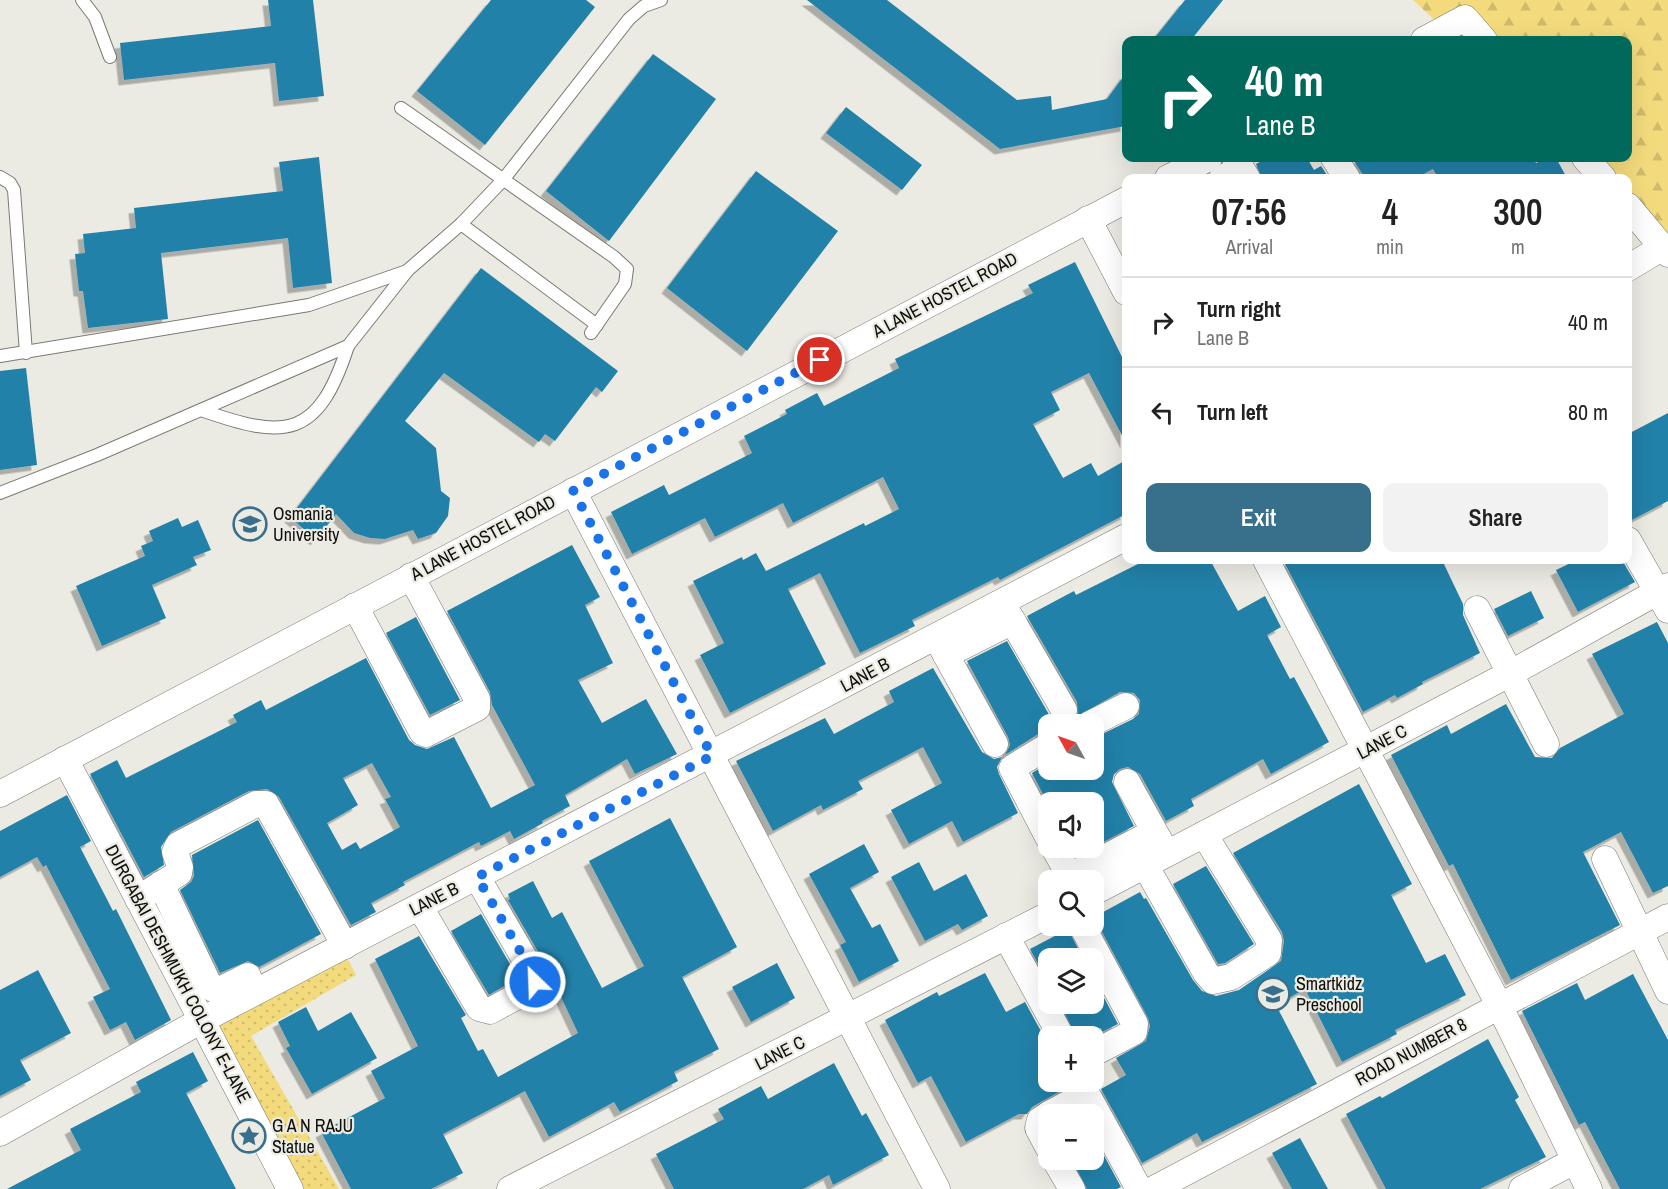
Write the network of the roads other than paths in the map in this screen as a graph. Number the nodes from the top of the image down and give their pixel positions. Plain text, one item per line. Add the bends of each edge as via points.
1 (82, 0) edge
2 (661, 0) edge
3 (1431, 36) edge
4 (1481, 36) edge
5 (110, 57) dead end
6 (401, 108) dead end
7 (1201, 162) edge
8 (1589, 162) edge
9 (1176, 174) edge
10 (1599, 174) edge
11 (0, 177) edge
12 (503, 180) junction
13 (1122, 202) edge
14 (1632, 211) edge
15 (1088, 219) junction
16 (461, 224) junction
17 (1665, 251) edge
18 (1632, 266) edge
19 (408, 270) junction
20 (1122, 284) edge
21 (348, 346) junction
22 (26, 353) junction
23 (0, 356) edge
24 (201, 410) junction
25 (573, 490) junction
26 (0, 493) edge
27 (1122, 540) edge
28 (1632, 546) edge
29 (1268, 564) edge
30 (411, 576) junction
31 (1664, 596) edge
32 (354, 606) junction
33 (1477, 609) dead end
34 (1008, 612) junction
35 (941, 646) junction
36 (1511, 674) junction
37 (1126, 706) dead end
38 (1064, 710) dead end
39 (1104, 717) edge
40 (995, 744) dead end
41 (1546, 744) dead end
42 (1364, 751) junction
43 (1038, 752) edge
44 (712, 756) junction
45 (65, 759) junction
46 (1127, 782) dead end
47 (0, 794) edge
48 (1038, 818) edge
49 (1204, 834) junction
50 (1113, 853) junction
51 (1148, 856) junction
52 (1605, 859) dead end
53 (1084, 870) edge
54 (477, 877) junction
55 (161, 884) junction
56 (1104, 885) edge
57 (138, 899) junction
58 (420, 907) junction
59 (1668, 917) edge
60 (1038, 920) edge
61 (1640, 931) junction
62 (1006, 936) junction
63 (1087, 936) edge
64 (341, 938) junction
65 (1668, 991) edge
66 (1499, 1005) junction
67 (848, 1018) junction
68 (202, 1020) junction
69 (1056, 1026) edge
70 (1104, 1048) edge
71 (1069, 1104) edge
72 (1092, 1104) edge
73 (1104, 1125) edge
74 (0, 1133) edge
75 (1574, 1161) junction
76 (1061, 1170) edge
77 (291, 1189) edge
78 (510, 1189) edge
79 (937, 1189) edge
80 (1072, 1189) edge
81 (1139, 1189) edge
82 (1154, 1189) edge
83 (1522, 1189) edge
84 (1589, 1189) edge

1 - 5 lane via 95,17
2 - 12 lane via 644,6 629,19
3 - 4 street via 1465,18
6 - 12 lane
7 - 9 street
8 - 10 street
11 - 22 lane via 14,190
12 - 16 lane
12 - 16 lane via 627,269 625,284 594,329
13 - 15 street, A LANE HOSTEL ROAD
14 - 17 street
15 - 20 street
15 - 25 street, A LANE HOSTEL ROAD
16 - 19 lane
17 - 18 street
19 - 21 lane
19 - 22 lane via 309,305
21 - 24 lane
21 - 24 lane via 328,396 306,419 281,429 260,428
22 - 23 lane
24 - 26 lane
25 - 30 street, A LANE HOSTEL ROAD
25 - 44 street
27 - 34 street, LANE B
28 - 31 street
29 - 42 street
30 - 32 street, A LANE HOSTEL ROAD
30 - 32 street via 477,699 477,708 426,734 422,732
31 - 36 street, LANE C
32 - 45 street, A LANE HOSTEL ROAD
33 - 36 street
34 - 35 street, LANE B
34 - 38 street
35 - 40 street
35 - 44 street, LANE B
36 - 41 street
36 - 42 street, LANE C
37 - 39 street
42 - 49 street, LANE C
42 - 66 street
43 - 48 street via 1012,768
44 - 54 street, LANE B
44 - 67 street
45 - 47 street, A LANE HOSTEL ROAD
45 - 57 street, DURGABAI DESHMUKH COLONY E-LANE
46 - 51 street
49 - 51 street, LANE C
49 - 51 street via 1269,940 1268,953 1231,976 1213,981 1206,973
50 - 51 street
50 - 51 street
50 - 53 street
51 - 56 street, LANE C
52 - 61 street
54 - 58 street, LANE B
54 - 58 street via 535,982 532,988 490,1011 479,1008
55 - 57 street
55 - 64 street via 210,987 218,992
55 - 64 street via 180,870 175,852 178,845 256,804 266,804
57 - 68 street, DURGABAI DESHMUKH COLONY E-LANE
58 - 64 street, LANE B
59 - 61 street, ROAD NUMBER 8
60 - 62 street, LANE C
61 - 65 street
61 - 66 street, ROAD NUMBER 8
62 - 67 street, LANE C
62 - 69 street
63 - 70 street via 1135,1024 1134,1032
64 - 68 street, LANE B
66 - 75 street
66 - 82 street, ROAD NUMBER 8
67 - 78 street, LANE C
67 - 79 street
68 - 74 street, LANE B
68 - 77 street, DURGABAI DESHMUKH COLONY E-LANE
71 - 72 street via 1082,1097 1089,1098
73 - 81 street
75 - 83 street
75 - 84 street
76 - 80 street

